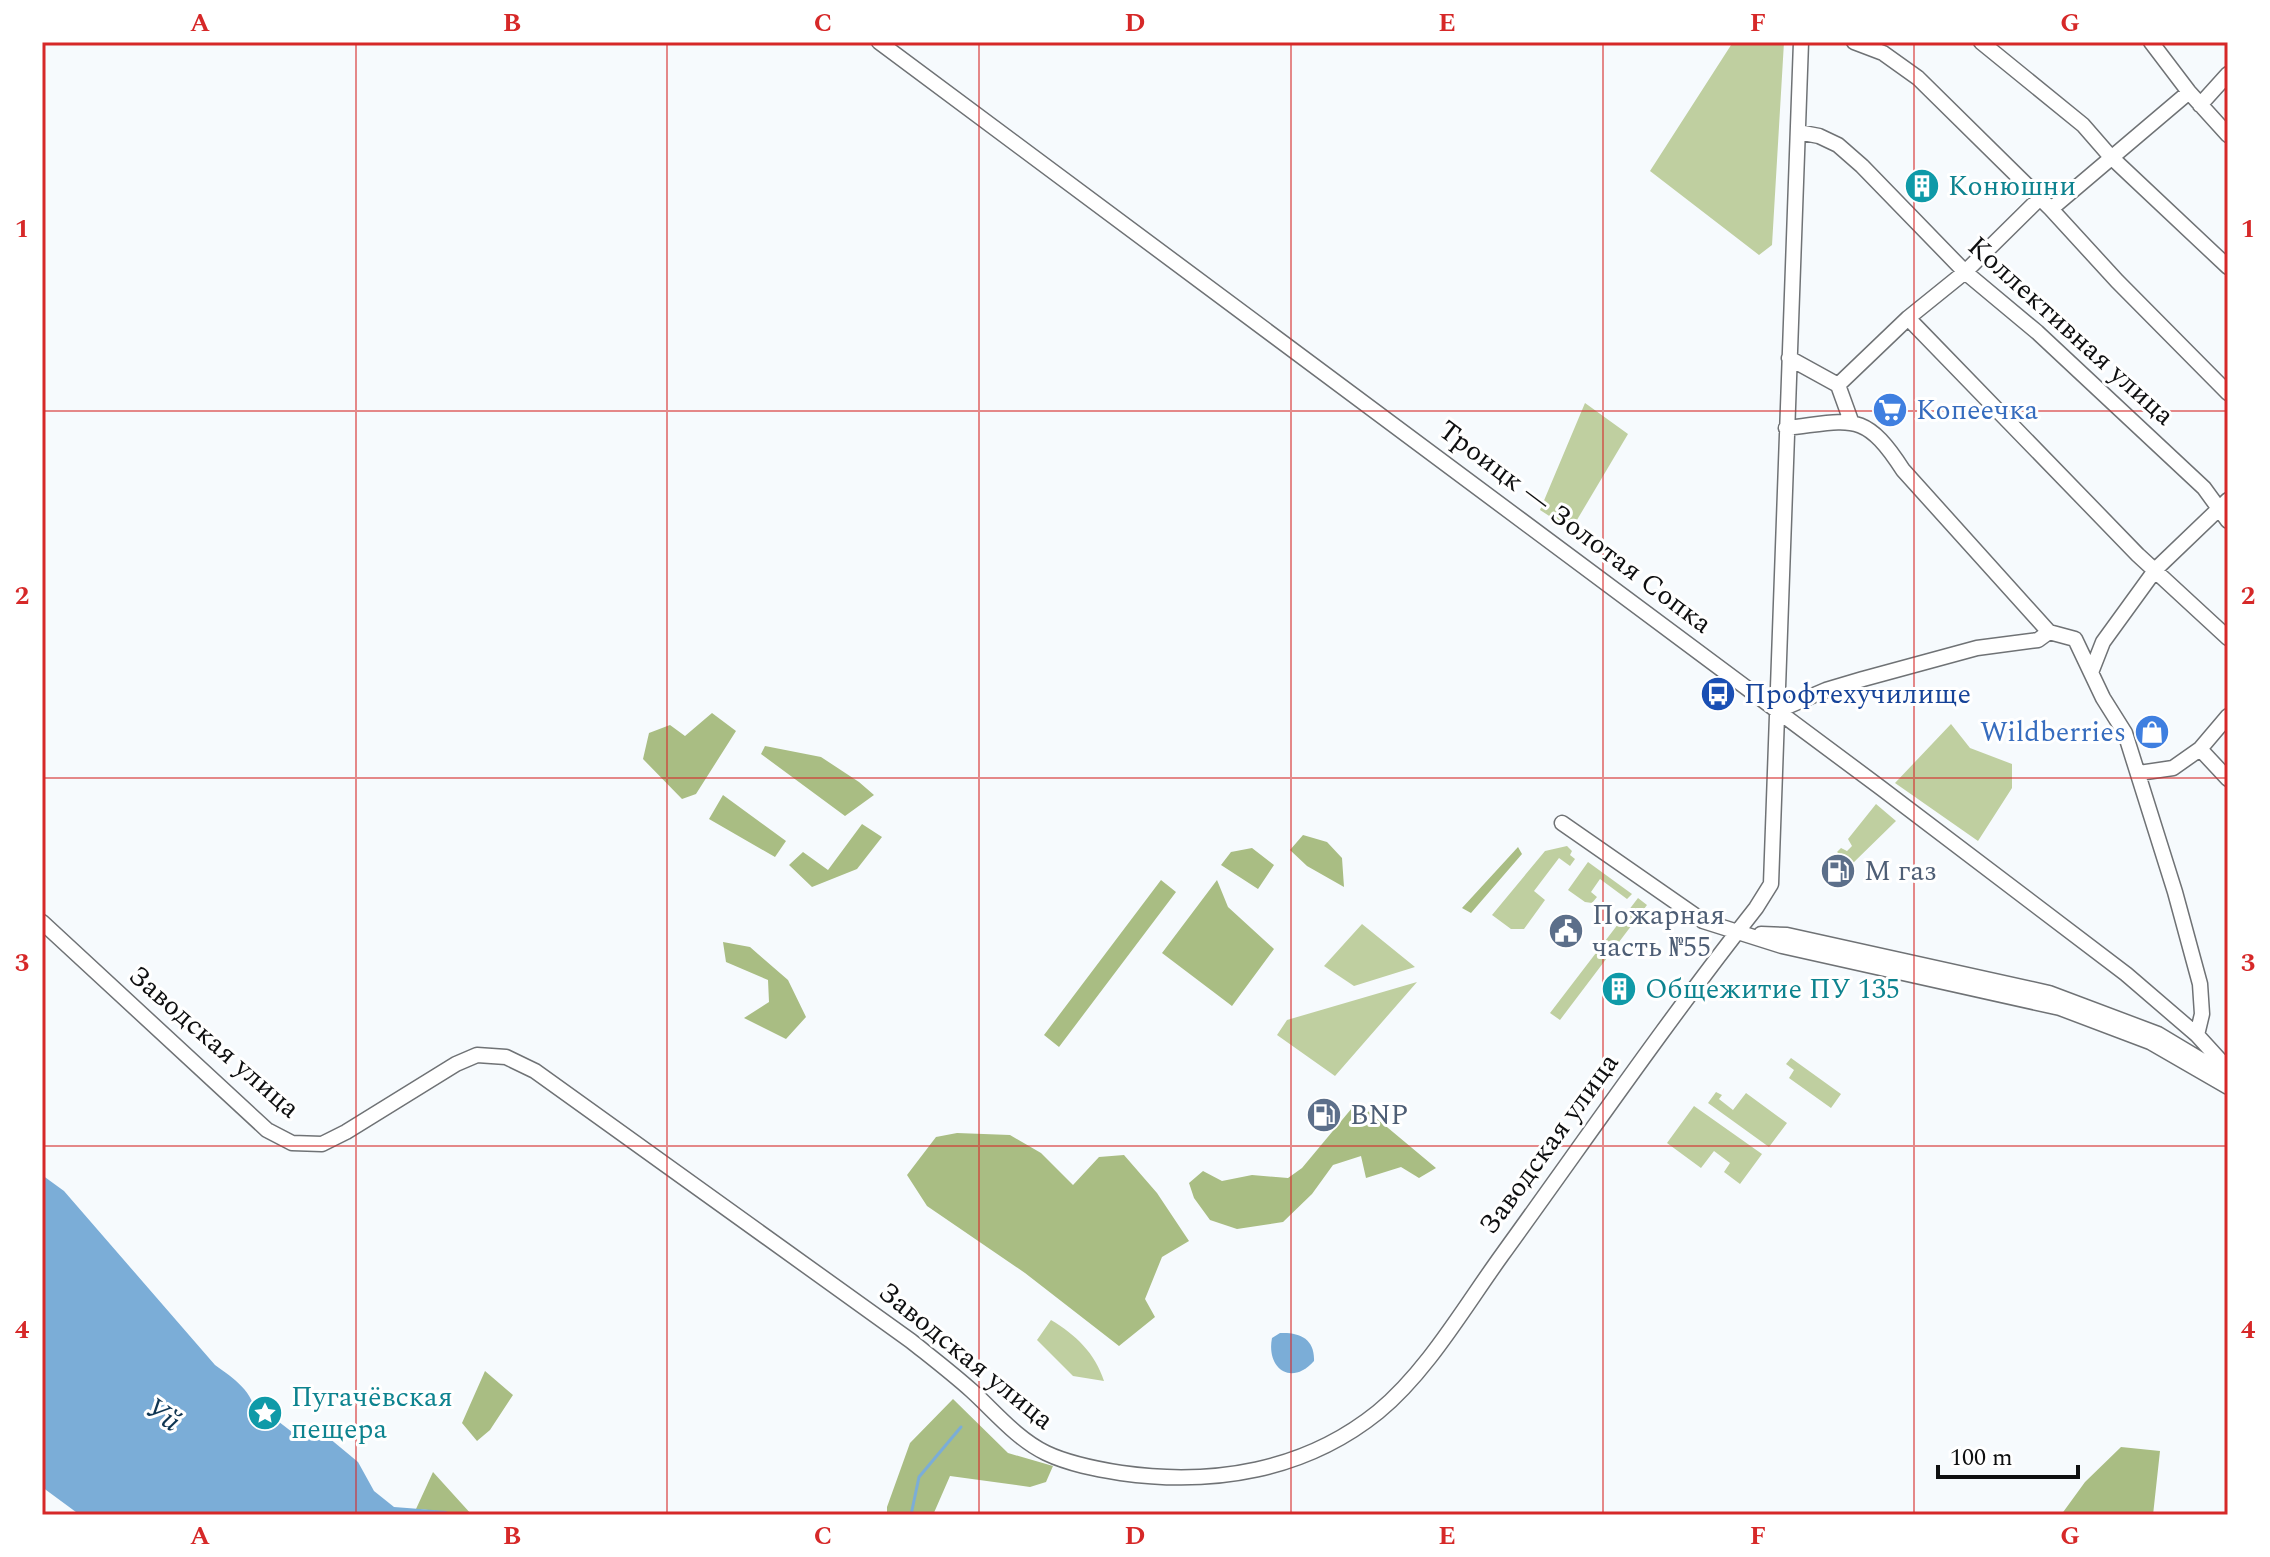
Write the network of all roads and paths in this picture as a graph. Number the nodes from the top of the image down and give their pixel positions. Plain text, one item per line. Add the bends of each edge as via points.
1 (879, 42) edge
2 (1854, 42) edge
3 (1981, 42) edge
4 (2151, 42) edge
5 (1804, 43) edge
6 (2228, 74) edge
7 (2189, 92) junction
8 (2200, 105) junction
9 (1798, 132) junction
10 (2228, 135) edge
11 (2110, 156) junction
12 (2045, 204) junction
13 (2228, 267) edge
14 (1965, 272) junction
15 (1908, 318) junction
16 (1789, 358) junction
17 (1838, 385) junction
18 (2228, 393) edge
19 (1851, 421) junction
20 (1786, 428) junction
21 (2225, 510) edge
22 (2156, 569) junction
23 (2049, 632) junction
24 (2228, 638) edge
25 (2075, 639) junction
26 (2103, 642) junction
27 (2092, 670) junction
28 (1777, 711) junction
29 (2228, 716) edge
30 (2200, 749) junction
31 (2139, 773) junction
32 (2228, 779) edge
33 (1562, 823) dead end
34 (42, 922) edge
35 (1737, 933) junction
36 (2197, 1035) junction
37 (2228, 1069) edge
38 (2228, 1077) edge
39 (2228, 1087) edge

1 - 28 street, Троицк — Золотая Сопка
2 - 12 street via 1883,53 1918,78
3 - 11 street via 2083,125
4 - 7 street
5 - 9 street, Заводская улица
6 - 8 street
7 - 8 street
7 - 11 street
8 - 10 street
9 - 14 street, Коллективная улица via 1819,136 1846,152
9 - 16 street, Заводская улица
11 - 12 street
11 - 13 street
12 - 14 street
12 - 18 street
14 - 15 street
14 - 21 street, Коллективная улица via 2037,332
15 - 17 street
15 - 22 street
16 - 17 street
16 - 20 street, Заводская улица
17 - 19 street
19 - 20 street
19 - 23 street via 1871,429
20 - 28 street, Заводская улица
21 - 22 street
22 - 24 street
22 - 26 street
23 - 25 street
23 - 28 street via 2038,640 1977,648 1850,683
25 - 26 street
25 - 27 street
26 - 27 street
27 - 31 street
28 - 35 street, Заводская улица via 1771,884
28 - 36 street, Троицк — Золотая Сопка via 2126,974
29 - 30 street
30 - 31 street via 2173,768
30 - 32 street
31 - 36 street via 2200,984
33 - 35 street via 1703,921
34 - 35 street, Заводская улица via 279,1138 322,1144 456,1064 477,1055 506,1057 535,1071 911,1341 1026,1441 1075,1463 1187,1478 1260,1471 1300,1457 1327,1446 1381,1410 1436,1347
35 - 38 street via 1787,935 2049,993 2158,1034
35 - 39 street via 2060,1008 2150,1042
36 - 37 street, Троицк — Золотая Сопка

